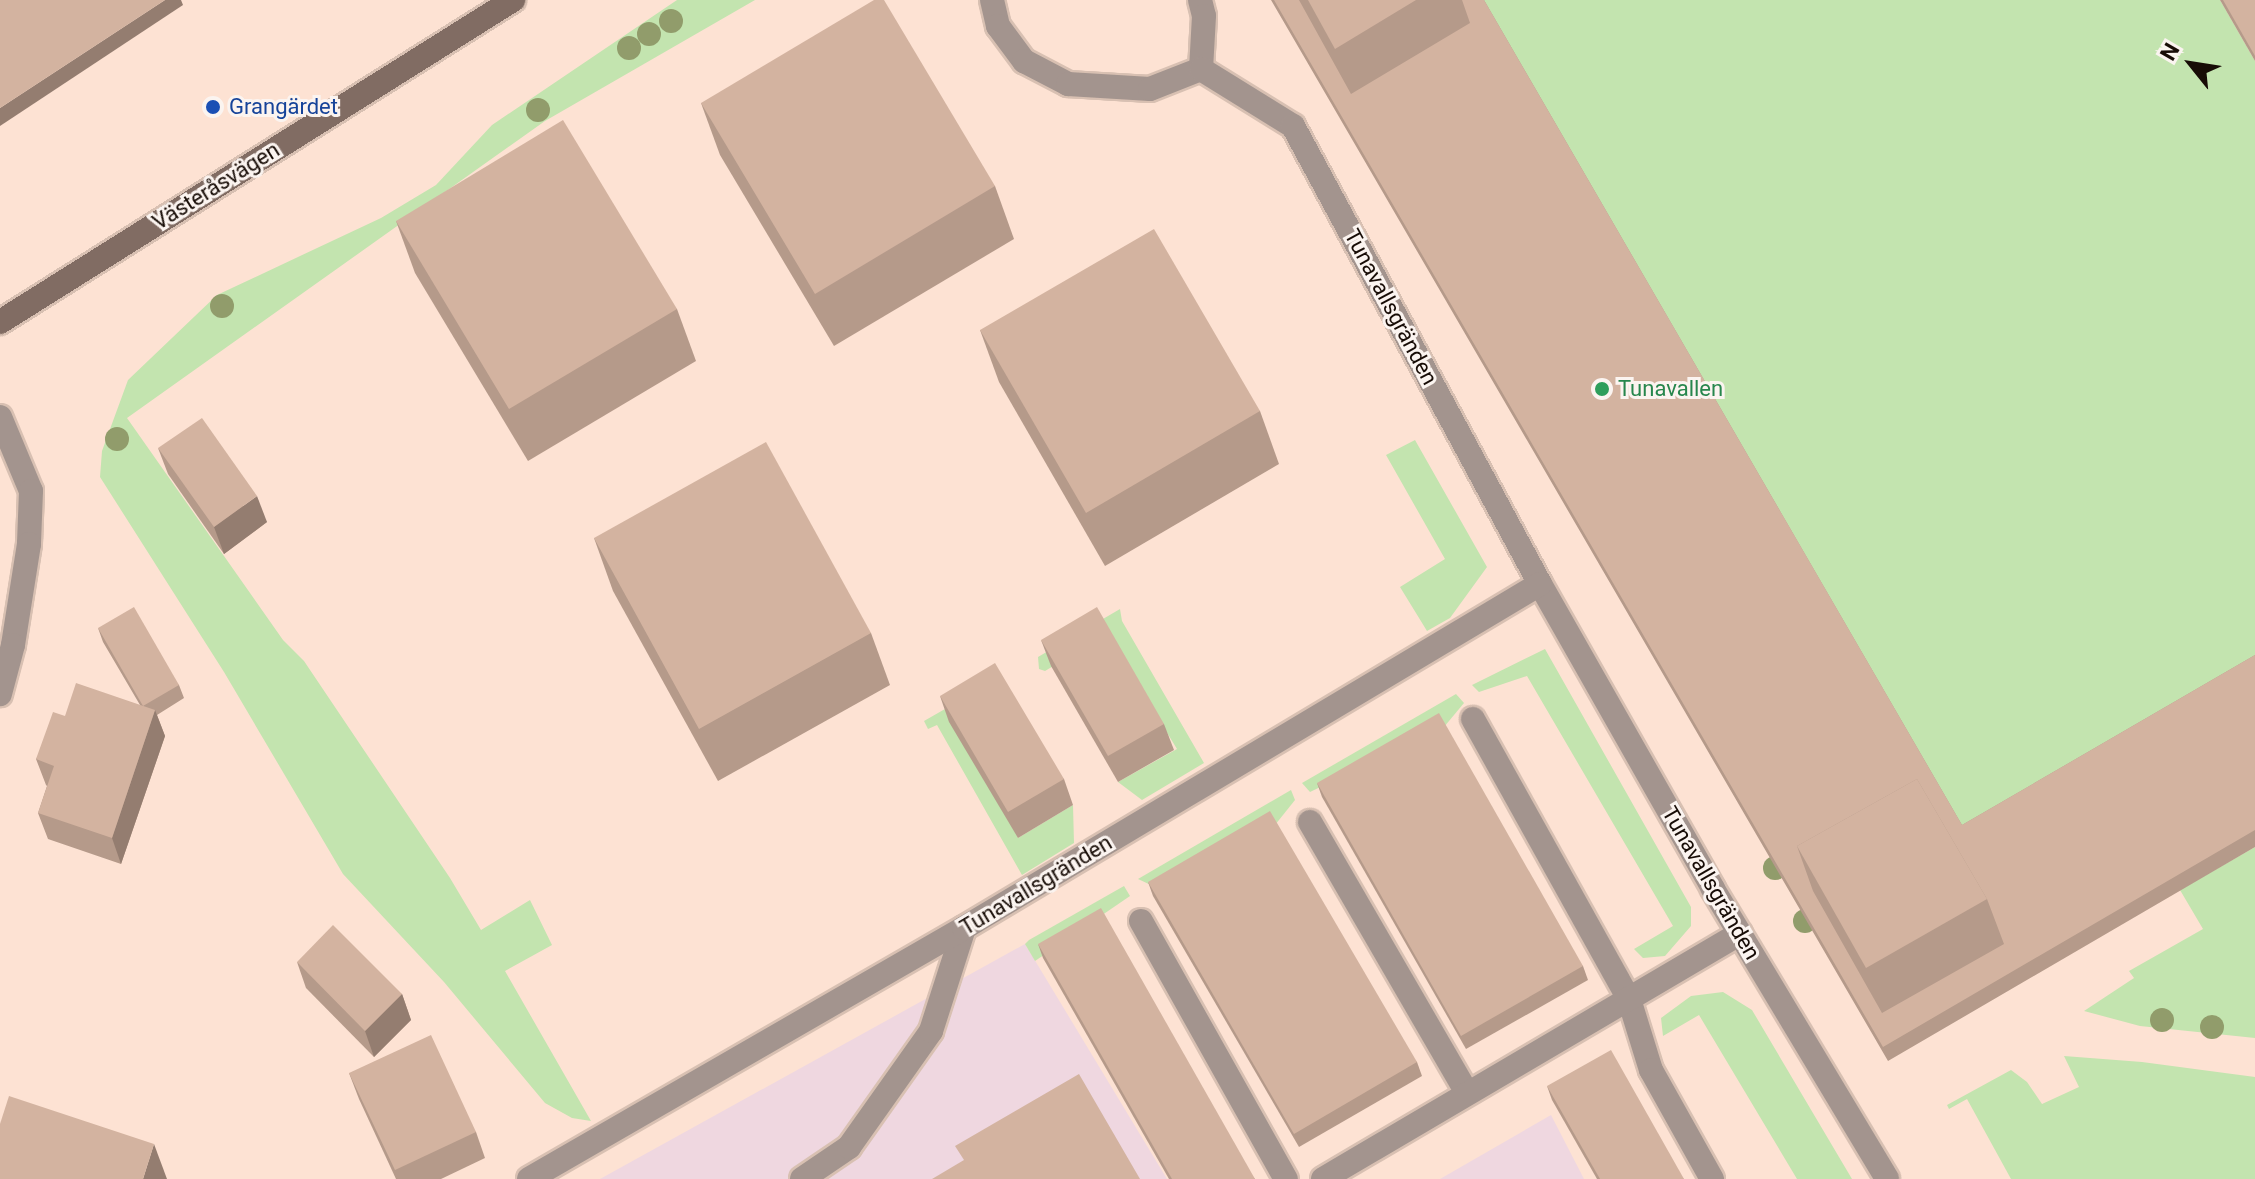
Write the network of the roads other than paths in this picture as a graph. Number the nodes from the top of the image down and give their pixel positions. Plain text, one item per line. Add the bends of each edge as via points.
1 (513, 0) edge
2 (992, 0) edge
3 (1200, 0) edge
4 (1201, 69) junction
5 (0, 322) edge
6 (0, 417) edge
7 (1540, 584) junction
8 (0, 694) edge
9 (1473, 719) dead end
10 (1310, 822) dead end
11 (1141, 921) dead end
12 (964, 928) junction
13 (1740, 933) junction
14 (1629, 999) junction
15 (1467, 1093) junction
16 (529, 1179) edge
17 (802, 1179) edge
18 (1286, 1179) edge
19 (1323, 1179) edge
20 (1712, 1179) edge
21 (1887, 1179) edge

1 - 5 street, Västeråsvägen
2 - 4 street via 998,26 1024,61 1068,84 1150,89
3 - 4 street
4 - 7 street, Tunavallsgränden via 1293,126
6 - 8 street via 31,491 29,544
7 - 12 street, Tunavallsgränden
7 - 13 street, Tunavallsgränden
9 - 14 street
10 - 15 street
11 - 18 street
12 - 16 street, Tunavallsgränden
12 - 17 street via 931,1031 849,1147
13 - 14 street
13 - 21 street, Tunavallsgränden
14 - 15 street
14 - 20 street via 1651,1070
15 - 19 street

